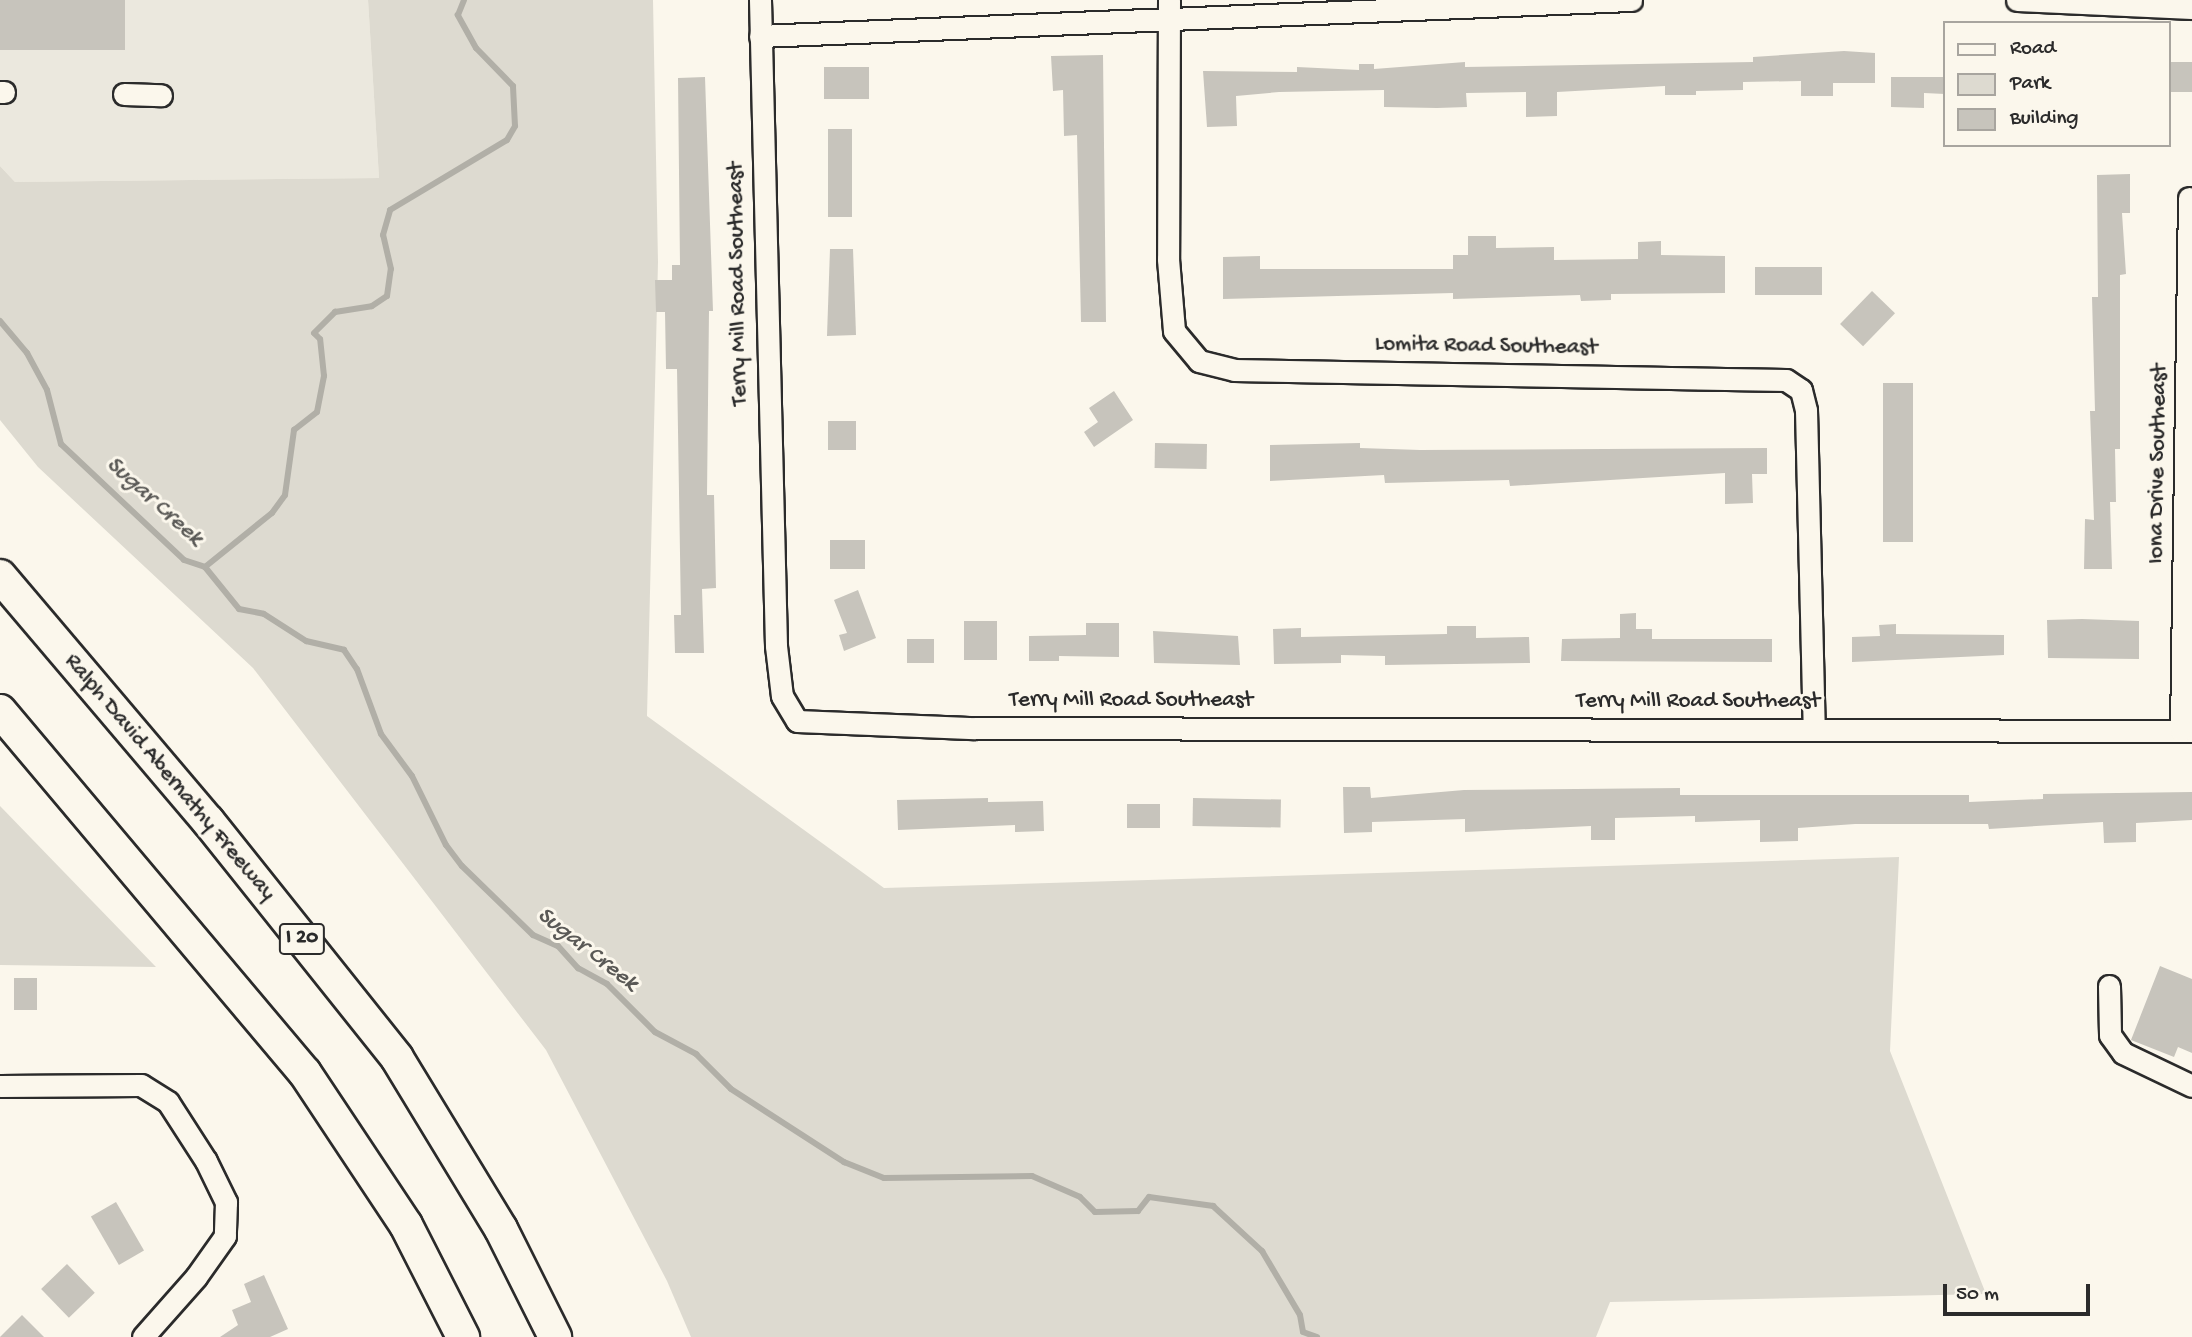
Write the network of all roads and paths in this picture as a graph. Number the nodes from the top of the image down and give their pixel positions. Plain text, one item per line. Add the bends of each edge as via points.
1 (760, 0) edge
2 (1631, 0) edge
3 (2017, 0) edge
4 (2192, 8) edge
5 (1168, 9) edge
6 (760, 36) junction
7 (124, 94) dead end
8 (161, 94) dead end
9 (2189, 198) dead end
10 (0, 576) edge
11 (0, 711) edge
12 (1814, 728) junction
13 (2187, 731) edge
14 (2109, 986) dead end
15 (0, 1086) edge
16 (2192, 1086) edge
17 (143, 1337) edge
18 (463, 1337) edge
19 (555, 1337) edge

1 - 6 street, Terry Mill Road Southeast
2 - 5 street
3 - 4 street
5 - 6 street
5 - 12 street, Lomita Road Southeast via 1168,259 1174,331 1199,361 1234,370 1751,376 1786,380 1801,390 1806,410
6 - 12 street, Terry Mill Road Southeast via 776,646 782,696 797,721 975,728
7 - 8 street
9 - 13 street, Iona Drive Southeast
10 - 19 highway, Ralph David Abernathy Freeway / I 20 via 208,821 397,1058 500,1229
11 - 18 highway via 305,1073 406,1225
12 - 13 street, Terry Mill Road Southeast
14 - 16 street via 2109,1035 2123,1053
15 - 17 street via 141,1085 168,1102 206,1161 226,1202 225,1236 197,1277

